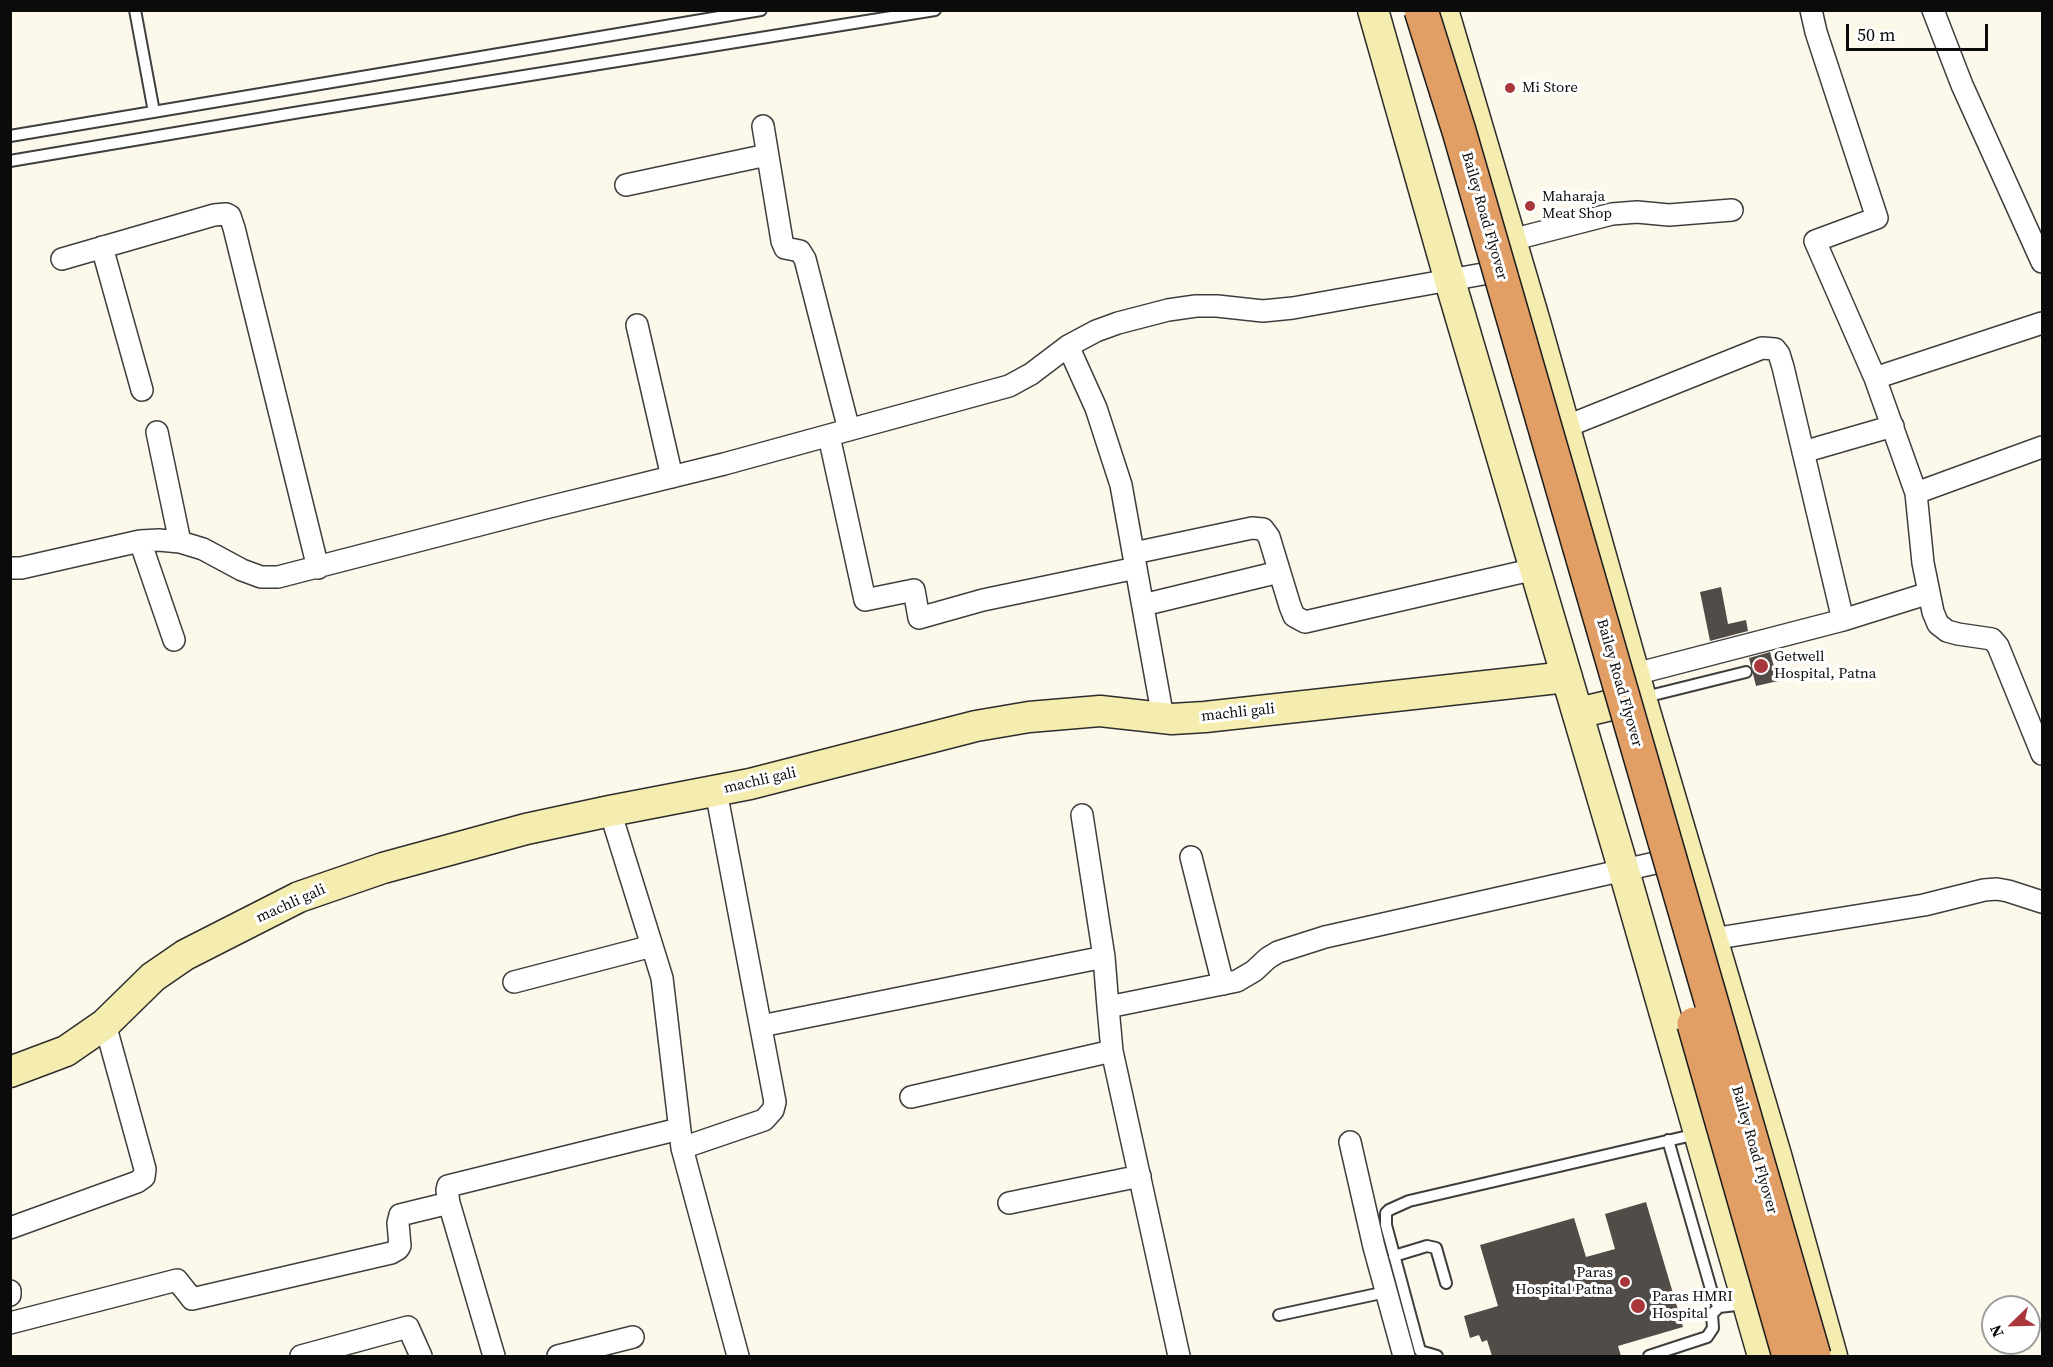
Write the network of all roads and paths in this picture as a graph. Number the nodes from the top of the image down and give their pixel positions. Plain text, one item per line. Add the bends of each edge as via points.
1 (135, 10) edge
2 (762, 10) edge
3 (935, 10) edge
4 (1373, 10) edge
5 (1398, 10) edge
6 (1421, 10) edge
7 (1443, 10) edge
8 (1811, 10) edge
9 (1933, 10) edge
10 (154, 112) junction
11 (763, 126) dead end
12 (10, 136) edge
13 (767, 155) junction
14 (10, 161) edge
15 (626, 184) dead end
16 (1732, 210) dead end
17 (102, 247) junction
18 (1515, 254) junction
19 (62, 258) dead end
20 (2043, 262) edge
21 (1450, 281) junction
22 (2043, 323) edge
23 (637, 325) dead end
24 (1068, 346) junction
25 (1875, 378) junction
26 (142, 390) dead end
27 (1893, 426) junction
28 (1565, 427) junction
29 (157, 432) dead end
30 (839, 433) junction
31 (2043, 447) edge
32 (1803, 452) junction
33 (672, 477) junction
34 (1916, 493) junction
35 (140, 541) junction
36 (180, 542) junction
37 (1135, 561) junction
38 (10, 568) edge
39 (318, 568) junction
40 (1535, 568) junction
41 (1279, 572) junction
42 (1929, 593) junction
43 (1143, 605) junction
44 (1843, 620) junction
45 (174, 640) dead end
46 (1746, 672) dead end
47 (1567, 677) junction
48 (1638, 686) junction
49 (1578, 713) junction
50 (1163, 718) junction
51 (2043, 754) edge
52 (716, 791) junction
53 (610, 811) junction
54 (1082, 814) dead end
55 (1688, 856) junction
56 (1191, 857) dead end
57 (1624, 870) junction
58 (2043, 902) edge
59 (1712, 939) junction
60 (652, 946) junction
61 (1104, 957) junction
62 (514, 982) dead end
63 (1223, 984) junction
64 (1108, 1007) junction
65 (105, 1024) junction
66 (761, 1026) junction
67 (1112, 1052) junction
68 (10, 1071) edge
69 (911, 1098) dead end
70 (1700, 1133) junction
71 (681, 1138) junction
72 (1668, 1140) junction
73 (1350, 1142) dead end
74 (1140, 1176) junction
75 (449, 1203) junction
76 (1009, 1203) dead end
77 (10, 1228) edge
78 (1394, 1256) junction
79 (1446, 1283) dead end
80 (1386, 1292) junction
81 (1734, 1305) junction
82 (1279, 1315) dead end
83 (10, 1323) edge
84 (633, 1337) dead end
85 (301, 1356) edge
86 (421, 1356) edge
87 (494, 1356) edge
88 (558, 1356) edge
89 (738, 1356) edge
90 (1179, 1356) edge
91 (1404, 1356) edge
92 (1437, 1356) edge
93 (1648, 1356) edge
94 (1763, 1356) edge
95 (1789, 1356) edge
96 (1824, 1356) edge

1 - 10 lane
2 - 10 lane
3 - 14 lane
4 - 21 main road
5 - 95 highway, Bailey Road Flyover, bridge via 1440,138
6 - 96 highway, Bailey Road Flyover, bridge
7 - 18 main road
8 - 25 street via 1876,218 1815,241
9 - 20 street via 1962,85
10 - 12 lane
11 - 13 street
13 - 15 street
13 - 30 street via 782,241 785,248 800,251 805,259
16 - 18 street via 1612,214
17 - 19 street
17 - 26 street
17 - 39 street via 222,213 230,216
18 - 21 street
18 - 28 main road
21 - 24 street via 1283,309 1217,306 1168,310 1118,322
21 - 40 main road
22 - 25 street
23 - 33 street
24 - 30 street via 1009,386
24 - 37 street via 1115,462
25 - 27 street
27 - 32 street
27 - 34 street
28 - 32 street via 1769,347 1779,354
28 - 48 main road
29 - 36 street
30 - 33 street
30 - 37 street via 865,600 914,590 919,618
31 - 34 street
32 - 44 street
33 - 39 street
34 - 42 street
35 - 36 street
35 - 38 street
35 - 45 street
36 - 39 street via 261,576 278,577
37 - 41 street via 1258,527 1266,532
37 - 43 street
40 - 41 street via 1309,622 1294,616
40 - 47 main road
41 - 43 street
42 - 44 street
42 - 51 street via 1938,624 1947,631 1992,639 1998,646
43 - 50 street
44 - 48 street
46 - 48 lane
47 - 49 main road
47 - 50 main road, machli gali via 1205,717
48 - 49 main road
48 - 55 main road
49 - 57 main road
50 - 52 main road, machli gali via 1100,711 1029,717 976,726
52 - 53 main road, machli gali
52 - 66 street
53 - 60 street
53 - 65 main road, machli gali via 383,868 299,897 185,955 153,977
54 - 61 street
55 - 57 street
55 - 59 main road
56 - 63 street
57 - 63 street via 1291,946 1268,958 1245,978
57 - 70 main road
58 - 59 street via 1997,889 1984,890 1924,905
59 - 96 main road
60 - 62 street
60 - 71 street via 662,978
61 - 64 street
61 - 66 street
63 - 64 street
64 - 67 street
65 - 68 main road, machli gali via 66,1051
65 - 77 street via 144,1177
66 - 71 street via 775,1102 770,1116 755,1124
67 - 69 street
67 - 74 street
70 - 72 lane
70 - 81 main road
71 - 75 street via 451,1184 447,1190
71 - 89 street
72 - 78 lane via 1392,1206 1386,1218
72 - 81 lane via 1713,1296
73 - 80 street
74 - 76 street
74 - 90 street
75 - 83 street via 400,1215 400,1245 391,1253 192,1299 177,1280
75 - 87 street
78 - 79 lane via 1427,1246 1436,1248
78 - 92 lane via 1420,1351
80 - 82 lane
80 - 91 street
81 - 93 lane via 1712,1314 1713,1328 1707,1337
81 - 94 main road
84 - 88 street
85 - 86 street via 408,1327

